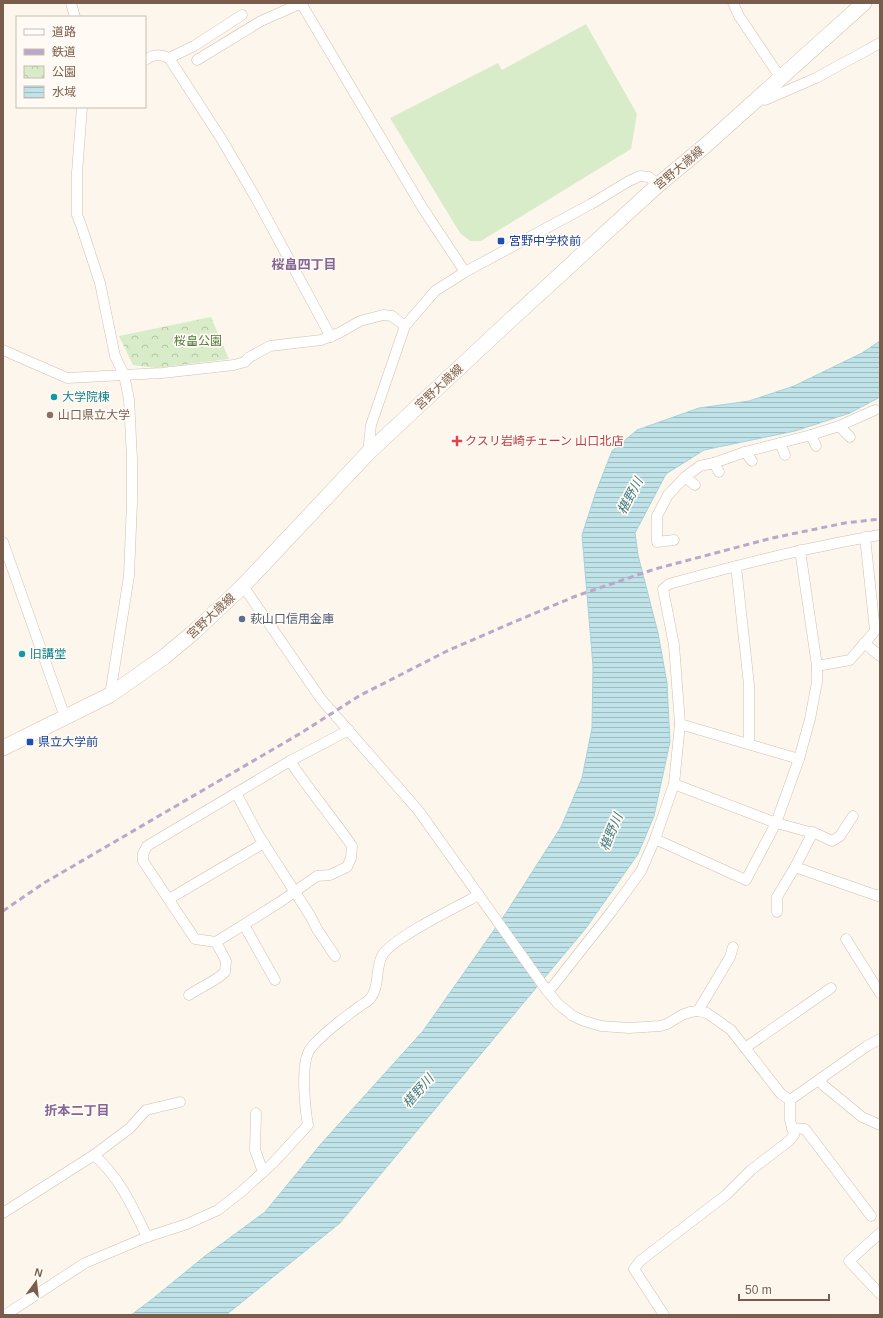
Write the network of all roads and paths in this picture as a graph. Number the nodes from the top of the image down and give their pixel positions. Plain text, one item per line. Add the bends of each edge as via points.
1 (71, 3) edge
2 (302, 3) edge
3 (733, 3) edge
4 (864, 3) edge
5 (242, 15) dead end
6 (75, 16) edge
7 (880, 43) edge
8 (169, 58) junction
9 (146, 59) edge
10 (197, 60) dead end
11 (780, 77) junction
12 (757, 98) junction
13 (82, 108) edge
14 (658, 185) junction
15 (466, 272) junction
16 (405, 326) junction
17 (331, 336) junction
18 (3, 350) edge
19 (124, 375) junction
20 (878, 411) edge
21 (839, 426) junction
22 (811, 435) junction
23 (850, 437) dead end
24 (780, 443) junction
25 (816, 446) dead end
26 (745, 452) junction
27 (368, 453) junction
28 (785, 455) dead end
29 (752, 461) dead end
30 (685, 477) junction
31 (695, 485) dead end
32 (880, 535) edge
33 (865, 537) junction
34 (674, 540) dead end
35 (3, 542) edge
36 (800, 550) junction
37 (736, 566) junction
38 (243, 586) junction
39 (864, 643) junction
40 (880, 656) edge
41 (817, 666) junction
42 (110, 695) junction
43 (65, 717) junction
44 (680, 724) junction
45 (348, 730) junction
46 (748, 743) junction
47 (3, 748) edge
48 (799, 759) junction
49 (290, 761) junction
50 (674, 784) junction
51 (236, 794) junction
52 (853, 816) dead end
53 (776, 823) junction
54 (813, 832) junction
55 (655, 839) junction
56 (264, 844) junction
57 (795, 867) junction
58 (294, 892) junction
59 (880, 894) edge
60 (479, 895) junction
61 (169, 899) junction
62 (777, 912) dead end
63 (244, 925) junction
64 (846, 939) dead end
65 (216, 942) junction
66 (733, 947) dead end
67 (335, 956) dead end
68 (275, 980) dead end
69 (831, 988) dead end
70 (546, 989) junction
71 (880, 993) edge
72 (189, 995) dead end
73 (698, 1011) junction
74 (880, 1039) edge
75 (745, 1048) junction
76 (820, 1079) junction
77 (790, 1100) junction
78 (180, 1102) dead end
79 (256, 1113) dead end
80 (880, 1125) edge
81 (792, 1128) junction
82 (94, 1155) junction
83 (263, 1172) junction
84 (3, 1213) edge
85 (871, 1216) dead end
86 (880, 1233) edge
87 (147, 1237) junction
88 (880, 1294) edge
89 (5, 1315) edge
90 (664, 1315) edge

1 - 6 street
2 - 10 street via 261,21
2 - 15 street via 422,207
3 - 11 street
4 - 11 main road, 宮野大歳線
5 - 8 street via 194,46
7 - 12 street via 816,78 766,100
8 - 9 street via 160,54
8 - 17 street via 257,200
11 - 12 main road, 宮野大歳線
12 - 14 main road, 宮野大歳線
13 - 19 street via 77,215 100,283 115,356
14 - 15 street via 653,179 640,176
14 - 27 main road, 宮野大歳線
15 - 16 street via 435,291
16 - 17 street via 392,316 383,315 360,321
16 - 27 street via 371,425
17 - 19 street via 321,340 270,346 245,362 234,365
18 - 19 street via 67,378
19 - 42 street via 129,399 132,459 129,576
20 - 21 street
21 - 22 street
21 - 23 street
22 - 24 street
22 - 25 street
24 - 26 street
24 - 28 street
26 - 29 street
26 - 30 street via 717,467 700,466
27 - 38 main road, 宮野大歳線
30 - 31 street
30 - 34 street via 668,495 657,516 657,542
32 - 33 street
33 - 36 street
33 - 39 street via 875,631
35 - 43 street
36 - 37 street
36 - 41 street
37 - 44 street via 669,584 663,589 674,645
37 - 46 street via 750,685
38 - 42 main road, 宮野大歳線 via 164,657
38 - 45 street via 322,699
39 - 40 street
39 - 41 street via 850,660
41 - 48 street via 816,689
42 - 43 main road, 宮野大歳線
43 - 47 main road, 宮野大歳線
44 - 46 street
44 - 50 street
45 - 49 street
45 - 60 street via 418,810
46 - 48 street
48 - 53 street
49 - 51 street
49 - 58 street via 352,846 347,867 330,875 317,876
50 - 53 street
50 - 55 street
51 - 56 street
51 - 61 street via 147,846 143,861
52 - 54 street via 840,836 832,841
53 - 54 street
53 - 55 street via 746,880
54 - 57 street
55 - 70 street via 641,871 612,911 553,986
56 - 58 street
56 - 61 street
57 - 59 street via 878,896
57 - 62 street via 777,897
58 - 63 street
58 - 67 street
60 - 70 street
60 - 83 street via 410,933 390,946 382,955 377,984 370,999 339,1022 308,1052 304,1091 308,1125
61 - 65 street via 195,939
63 - 65 street
63 - 68 street
64 - 71 street
65 - 72 street via 226,962 225,972
66 - 73 street via 730,957
69 - 75 street
70 - 73 street via 572,1016 601,1026 660,1026 682,1015
73 - 75 street via 707,1013 731,1030
74 - 76 street
75 - 77 street via 781,1094
76 - 77 street
76 - 80 street via 822,1085 862,1117
77 - 81 street
78 - 82 street via 146,1110 130,1128
79 - 83 street via 255,1150
81 - 85 street via 805,1129
81 - 90 street via 794,1135 789,1141 751,1170 726,1195 640,1261 634,1269
82 - 84 street
82 - 87 street via 107,1166 127,1195
83 - 87 street via 218,1210 187,1224
86 - 88 street via 849,1261
87 - 89 street via 85,1263

